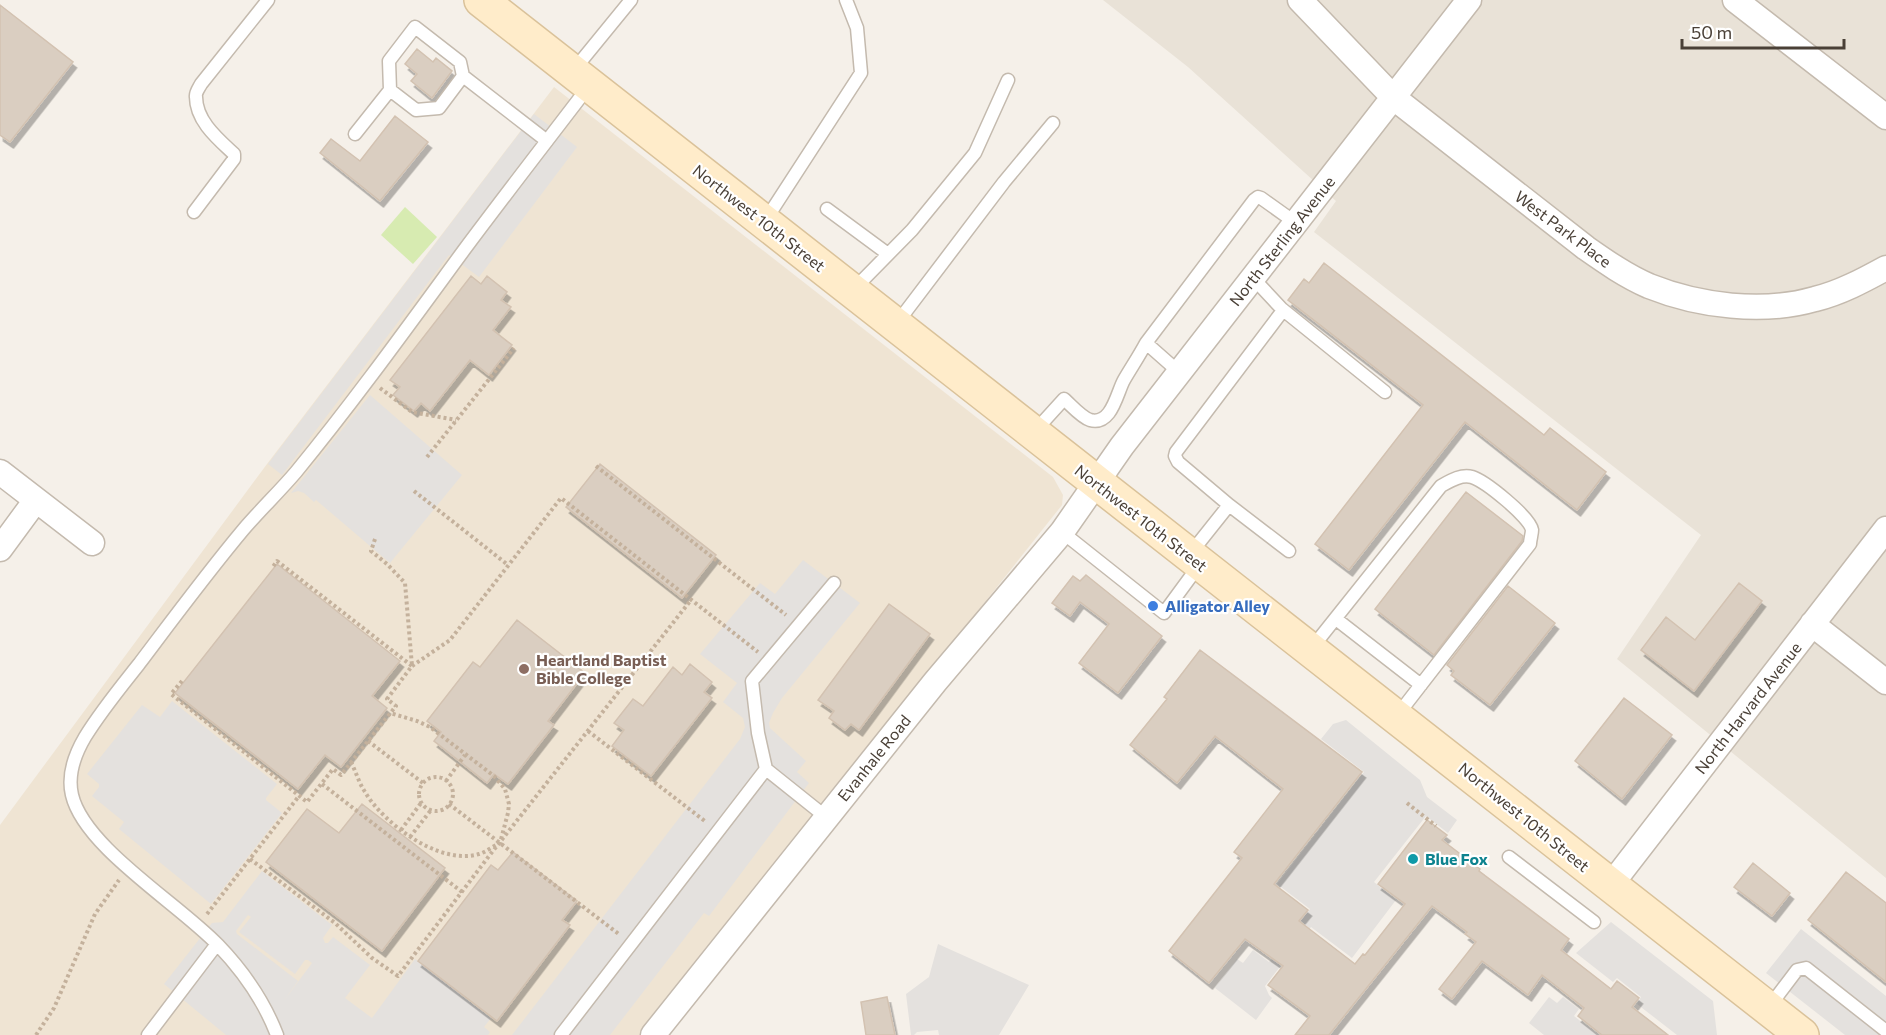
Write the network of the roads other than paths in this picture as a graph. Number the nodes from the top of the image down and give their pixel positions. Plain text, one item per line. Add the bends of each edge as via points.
1 (268, 0) edge
2 (481, 0) edge
3 (631, 0) edge
4 (846, 0) edge
5 (1300, 0) edge
6 (1469, 0) edge
7 (1736, 0) edge
8 (464, 76) junction
9 (581, 79) junction
10 (1008, 80) dead end
11 (390, 90) junction
12 (1394, 98) junction
13 (1886, 117) edge
14 (1053, 123) dead end
15 (355, 134) dead end
16 (547, 141) junction
17 (827, 209) dead end
18 (194, 212) dead end
19 (764, 222) junction
20 (1296, 223) junction
21 (888, 254) junction
22 (1886, 267) edge
23 (1253, 278) junction
24 (852, 291) junction
25 (1282, 309) junction
26 (896, 325) junction
27 (1146, 343) junction
28 (1180, 373) junction
29 (1385, 392) dead end
30 (1033, 433) junction
31 (0, 472) edge
32 (1097, 483) junction
33 (36, 500) junction
34 (1229, 505) junction
35 (1886, 530) edge
36 (1062, 532) junction
37 (92, 543) dead end
38 (0, 549) edge
39 (1289, 551) dead end
40 (1195, 559) junction
41 (834, 583) dead end
42 (1336, 619) junction
43 (1812, 624) junction
44 (1310, 650) junction
45 (1886, 682) edge
46 (1421, 685) junction
47 (1396, 717) junction
48 (766, 769) junction
49 (826, 817) junction
50 (1509, 857) dead end
51 (1610, 886) junction
52 (1594, 922) dead end
53 (217, 944) junction
54 (1768, 1008) junction
55 (1886, 1031) edge
56 (148, 1035) edge
57 (277, 1035) edge
58 (561, 1035) edge
59 (652, 1035) edge
60 (1802, 1035) edge

1 - 18 lane via 195,96 210,131 234,154 234,159
2 - 9 main road, Northwest 10th Street
3 - 9 lane
4 - 19 lane via 857,28 861,73
5 - 12 street, West Park Place
6 - 12 street, North Sterling Avenue
7 - 13 street
8 - 11 lane via 439,108 416,110
8 - 11 lane via 460,62 415,27 388,61
8 - 16 lane
9 - 16 lane
9 - 19 main road, Northwest 10th Street
10 - 21 lane via 975,153
11 - 15 lane
12 - 20 street, North Sterling Avenue
12 - 22 street, West Park Place via 1586,248 1649,286 1718,304 1780,306 1848,288
14 - 26 lane
16 - 53 lane via 296,472 190,595 86,736 72,768 72,796 86,824 111,852
17 - 21 lane
19 - 24 main road, Northwest 10th Street
20 - 23 street, North Sterling Avenue
20 - 27 lane via 1258,198
21 - 24 lane
23 - 25 lane
23 - 28 street, North Sterling Avenue
24 - 26 main road, Northwest 10th Street
25 - 29 lane
25 - 34 lane via 1176,452 1178,462
26 - 30 main road, Northwest 10th Street
27 - 28 lane
27 - 30 lane via 1122,383 1115,405 1104,417 1088,419 1064,399
28 - 32 street, North Sterling Avenue
30 - 32 main road, Northwest 10th Street
31 - 33 street
32 - 36 street, Evanhale Road
32 - 40 main road, Northwest 10th Street
33 - 37 street
33 - 38 street
34 - 39 lane
34 - 40 lane
35 - 43 street, North Harvard Avenue
36 - 40 lane via 1164,613
36 - 49 street, Evanhale Road
40 - 44 main road, Northwest 10th Street
41 - 48 lane via 752,681
42 - 44 lane
42 - 46 lane
42 - 46 lane via 1441,486 1458,477 1470,477 1484,484 1527,519 1532,530 1530,544
43 - 45 street
43 - 51 street, North Harvard Avenue
44 - 47 main road, Northwest 10th Street
46 - 47 lane
47 - 51 main road, Northwest 10th Street
48 - 49 lane
48 - 58 lane
49 - 59 street, Evanhale Road
50 - 52 lane
51 - 54 main road, Northwest 10th Street
53 - 56 lane
53 - 57 lane via 268,1011
54 - 55 lane via 1797,970 1806,968
54 - 60 main road, Northwest 10th Street

